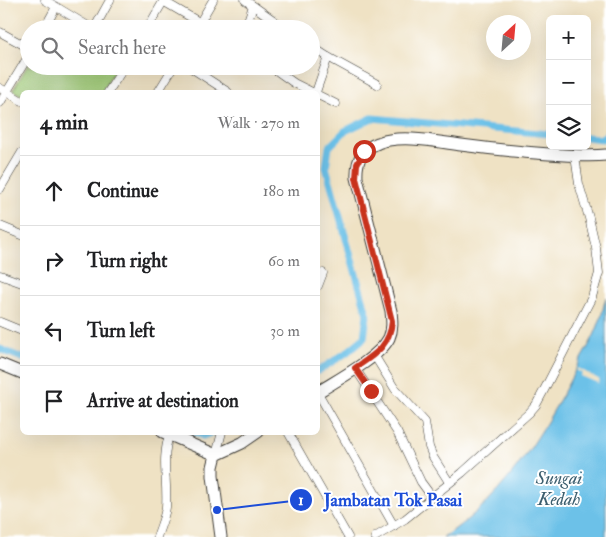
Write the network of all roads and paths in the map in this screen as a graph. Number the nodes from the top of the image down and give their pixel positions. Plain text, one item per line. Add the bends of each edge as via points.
1 (45, 0) edge
2 (110, 0) edge
3 (213, 0) edge
4 (245, 0) edge
5 (163, 1) edge
6 (253, 6) junction
7 (56, 7) junction
8 (49, 20) edge
9 (78, 20) edge
10 (99, 20) edge
11 (152, 20) edge
12 (190, 20) edge
13 (201, 20) edge
14 (248, 20) edge
15 (273, 20) edge
16 (0, 32) edge
17 (20, 43) edge
18 (320, 52) edge
19 (328, 57) junction
20 (20, 67) edge
21 (119, 75) edge
22 (168, 75) edge
23 (202, 75) edge
24 (283, 75) edge
25 (378, 84) dead end
26 (3, 90) edge
27 (109, 90) edge
28 (159, 90) edge
29 (225, 90) edge
30 (309, 90) edge
31 (316, 90) edge
32 (320, 96) edge
33 (20, 100) edge
34 (0, 103) edge
35 (336, 104) dead end
36 (20, 155) edge
37 (606, 155) edge
38 (576, 156) junction
39 (0, 189) edge
40 (0, 226) edge
41 (20, 234) edge
42 (323, 273) dead end
43 (0, 275) edge
44 (320, 281) edge
45 (20, 282) edge
46 (0, 322) edge
47 (20, 330) edge
48 (374, 355) junction
49 (0, 364) edge
50 (355, 368) junction
51 (20, 372) edge
52 (320, 391) edge
53 (320, 396) edge
54 (166, 435) edge
55 (169, 435) edge
56 (221, 435) edge
57 (254, 435) edge
58 (290, 435) edge
59 (217, 451) junction
60 (449, 482) junction
61 (432, 497) junction
62 (394, 526) junction
63 (157, 537) edge
64 (221, 537) edge
65 (348, 537) edge
66 (375, 537) edge

1 - 7 street
2 - 10 street
3 - 13 street
4 - 6 street
5 - 11 street
5 - 12 street
6 - 14 street
6 - 15 street
7 - 8 street
7 - 9 street
16 - 17 street
18 - 19 street
19 - 25 street
19 - 31 street
20 - 26 street
21 - 27 street
22 - 28 street
23 - 29 street
24 - 30 street
26 - 33 street
26 - 34 street
32 - 35 street
36 - 39 street
37 - 38 main road
38 - 48 main road via 409,140 384,141 362,153 356,170 358,189 392,321 388,340
38 - 60 street via 579,184 590,218 598,263 595,289 536,405
40 - 41 street
42 - 44 street
43 - 45 street
46 - 47 street
48 - 50 main road
48 - 60 street via 395,389 425,422 429,447
49 - 51 main road
50 - 52 main road
50 - 61 street via 397,432 421,482
53 - 62 street
54 - 63 street via 166,508
55 - 59 main road
56 - 59 street
57 - 59 main road via 236,447
58 - 65 street
59 - 64 main road via 213,467
60 - 61 street
61 - 62 street
62 - 66 street

